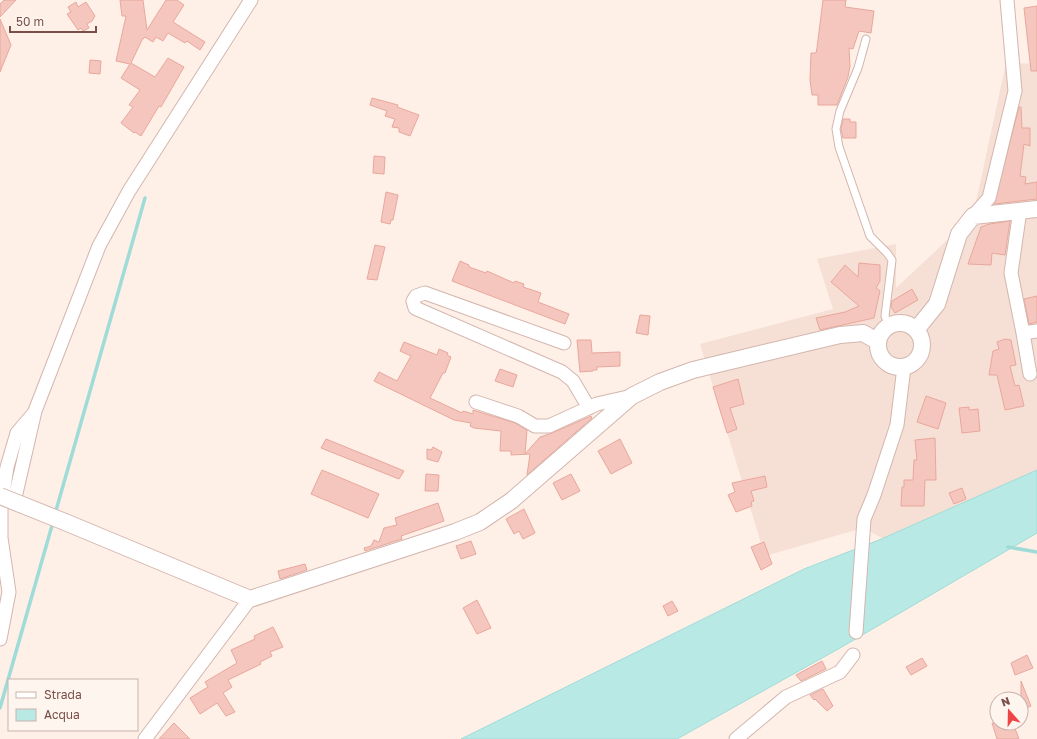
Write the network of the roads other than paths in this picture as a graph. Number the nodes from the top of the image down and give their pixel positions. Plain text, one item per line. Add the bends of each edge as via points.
1 (251, 0) edge
2 (1007, 0) edge
3 (866, 39) dead end
4 (1037, 209) edge
5 (1020, 210) junction
6 (973, 216) junction
7 (889, 326) junction
8 (916, 330) junction
9 (1037, 331) edge
10 (1023, 333) junction
11 (878, 341) junction
12 (564, 343) dead end
13 (904, 368) junction
14 (1030, 374) dead end
15 (632, 396) junction
16 (476, 402) dead end
17 (589, 408) junction
18 (35, 411) junction
19 (7, 499) edge
20 (250, 599) junction
21 (856, 632) dead end
22 (0, 639) edge
23 (853, 655) dead end
24 (145, 739) edge
25 (736, 739) edge

1 - 18 street via 129,191 99,246
2 - 6 street via 1015,91 989,198
3 - 7 lane via 836,129 839,147 870,236 892,260 885,316
4 - 5 street
5 - 6 street
5 - 10 street via 1011,273
6 - 8 street via 959,234 937,304
7 - 8 street via 898,323 908,324
7 - 11 street via 881,332
8 - 13 street via 921,338 922,348 913,364
9 - 10 street
10 - 14 street
11 - 13 street via 878,352 884,361 893,367
11 - 15 street via 863,333 840,335 693,370
12 - 17 street via 425,293 416,296 413,301 415,308 562,372 573,381
13 - 21 street via 897,425 864,519
15 - 17 street
15 - 20 street via 517,496 480,522
16 - 17 street via 518,416 535,426 549,426
18 - 19 street
18 - 22 street via 17,433 7,467 1,507 9,592
19 - 20 street, bridge
20 - 24 street
23 - 25 street via 840,672 786,697

